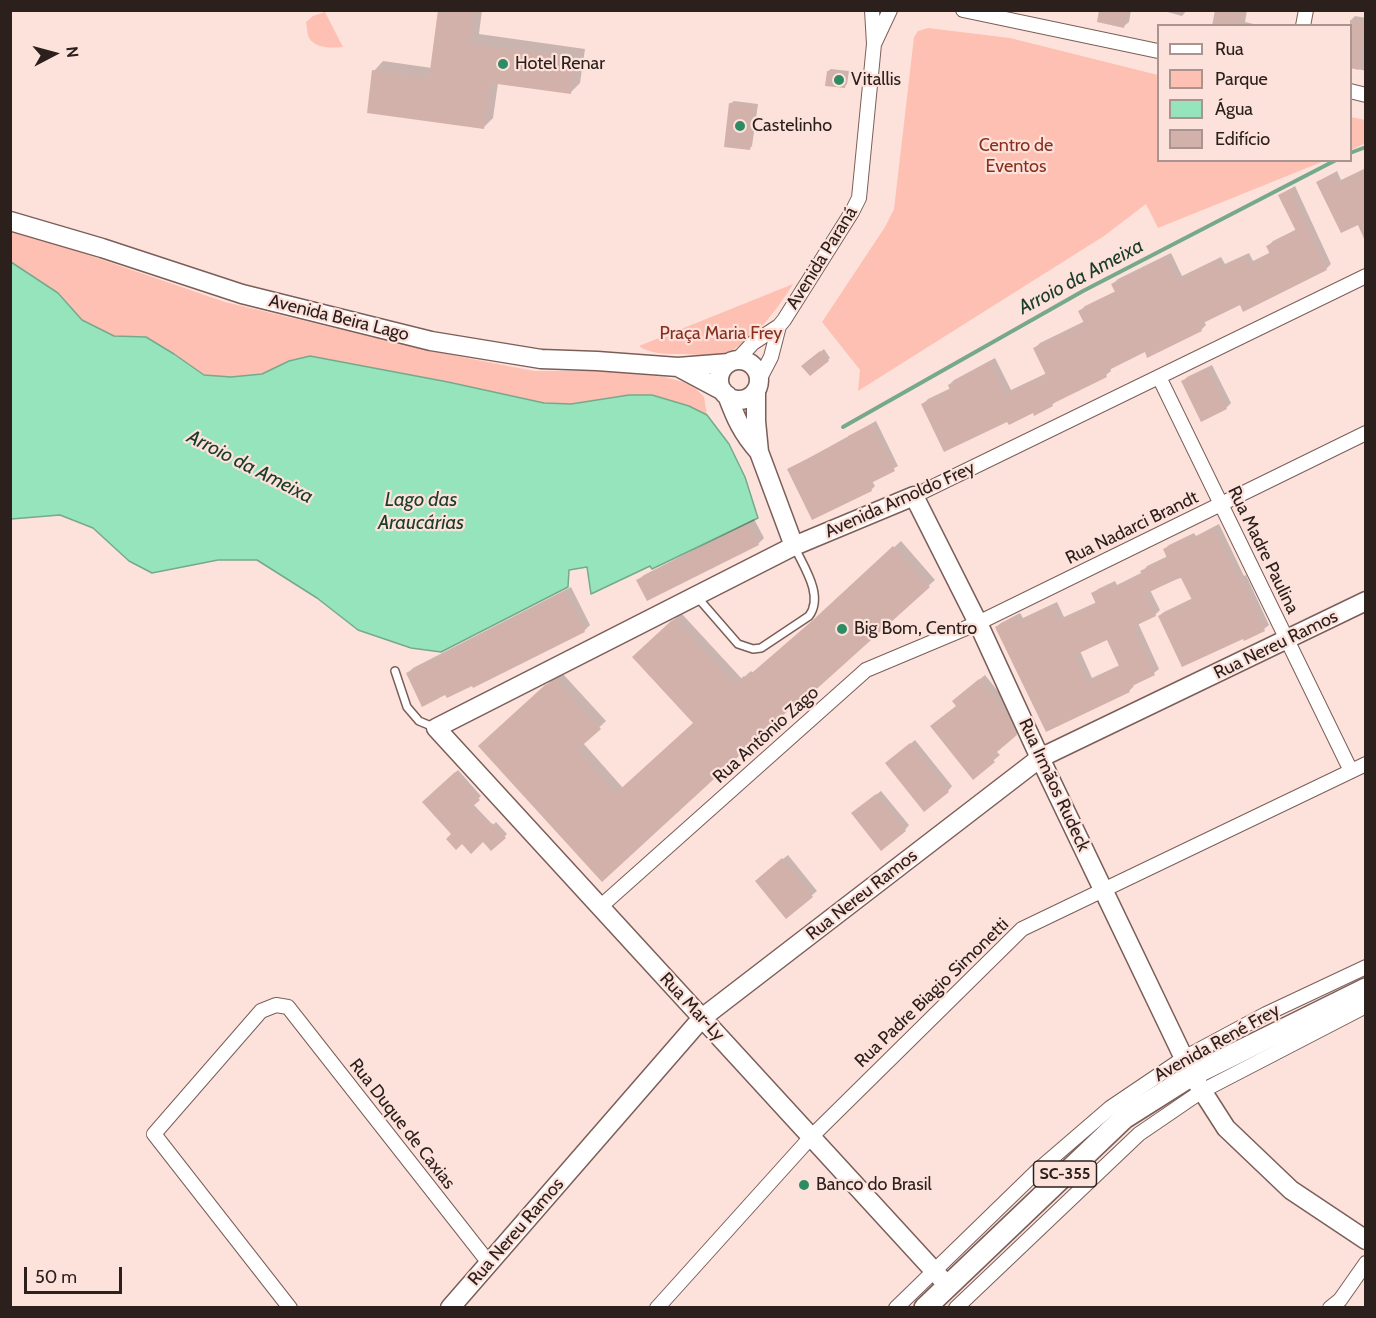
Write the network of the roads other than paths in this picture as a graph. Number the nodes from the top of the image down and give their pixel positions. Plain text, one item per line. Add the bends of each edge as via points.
1 (872, 10) edge
2 (890, 10) edge
3 (963, 10) edge
4 (1014, 16) edge
5 (874, 44) junction
6 (1157, 51) edge
7 (10, 221) edge
8 (1365, 276) edge
9 (779, 326) junction
10 (733, 361) junction
11 (678, 367) junction
12 (1159, 377) junction
13 (758, 385) junction
14 (725, 393) junction
15 (1365, 434) edge
16 (759, 452) junction
17 (914, 496) junction
18 (1221, 505) junction
19 (794, 546) junction
20 (696, 596) junction
21 (1365, 602) edge
22 (978, 623) junction
23 (1287, 639) junction
24 (395, 671) dead end
25 (436, 728) junction
26 (1040, 758) junction
27 (1365, 764) edge
28 (1351, 771) junction
29 (1103, 889) junction
30 (600, 908) junction
31 (1365, 967) edge
32 (1365, 989) edge
33 (1365, 1006) edge
34 (702, 1018) junction
35 (1193, 1074) junction
36 (811, 1137) junction
37 (1365, 1240) edge
38 (489, 1263) junction
39 (1365, 1263) edge
40 (941, 1278) junction
41 (290, 1308) edge
42 (450, 1308) edge
43 (657, 1308) edge
44 (896, 1308) edge
45 (925, 1308) edge
46 (956, 1308) edge
47 (1330, 1308) edge

1 - 5 street, Avenida Paraná
2 - 5 street, Avenida Paraná
3 - 4 street
4 - 6 street
5 - 9 street, Avenida Paraná via 859,198
7 - 11 street, Avenida Beira Lago via 242,294 431,341 541,359
8 - 12 street, Avenida Arnoldo Frey
9 - 10 street, Avenida Paraná
9 - 13 street, Avenida Paraná
10 - 11 street, Avenida Beira Lago
10 - 13 street via 745,360 753,365
10 - 14 street via 720,375
11 - 14 street, Avenida Beira Lago
12 - 17 street, Avenida Arnoldo Frey
12 - 18 street, Rua Madre Paulina
13 - 14 street via 743,399
13 - 16 street, Avenida Paraná
14 - 16 street, Avenida Paraná via 737,424
15 - 18 street, Rua Nadarci Brandt
16 - 19 street, Avenida Paraná
17 - 19 street, Avenida Arnoldo Frey
17 - 22 street, Rua Irmãos Rudeck
18 - 22 street, Rua Nadarci Brandt
18 - 23 street, Rua Madre Paulina
19 - 20 street, Avenida Arnoldo Frey
19 - 20 lane via 815,595 813,611 761,648 738,644
20 - 25 street, Avenida Arnoldo Frey
21 - 23 street, Rua Nereu Ramos
22 - 26 street, Rua Irmãos Rudeck
22 - 30 street, Rua Antônio Zago via 866,670
23 - 26 street, Rua Nereu Ramos
23 - 28 street, Rua Madre Paulina
24 - 25 lane via 407,707 419,721
25 - 30 street, Rua Mar-Ly
26 - 29 street, Rua Irmãos Rudeck
26 - 34 street, Rua Nereu Ramos
27 - 28 street, Rua Padre Biagio Simonetti
28 - 29 street, Rua Padre Biagio Simonetti
29 - 35 street, Rua Irmãos Rudeck
29 - 36 street, Rua Padre Biagio Simonetti via 1022,929
30 - 34 street, Rua Mar-Ly
31 - 35 street, Avenida René Frey via 1266,1014
32 - 35 main road, Avenida René Frey / SC-355
33 - 35 street, Avenida René Frey
34 - 36 street, Rua Mar-Ly
34 - 38 street, Rua Nereu Ramos
35 - 37 street, Rua Irmãos Rudeck via 1226,1128 1291,1190
35 - 40 main road, Avenida René Frey / SC-355 via 1124,1118
35 - 46 street, Avenida René Frey via 1139,1134
36 - 40 street, Rua Mar-Ly
36 - 43 street, Rua Padre Biagio Simonetti
38 - 41 street, Rua Duque de Caxias via 288,1007 276,1005 261,1011 154,1134
38 - 42 street, Rua Nereu Ramos
39 - 47 street
40 - 44 street, Avenida René Frey
40 - 45 main road, Avenida René Frey / SC-355

